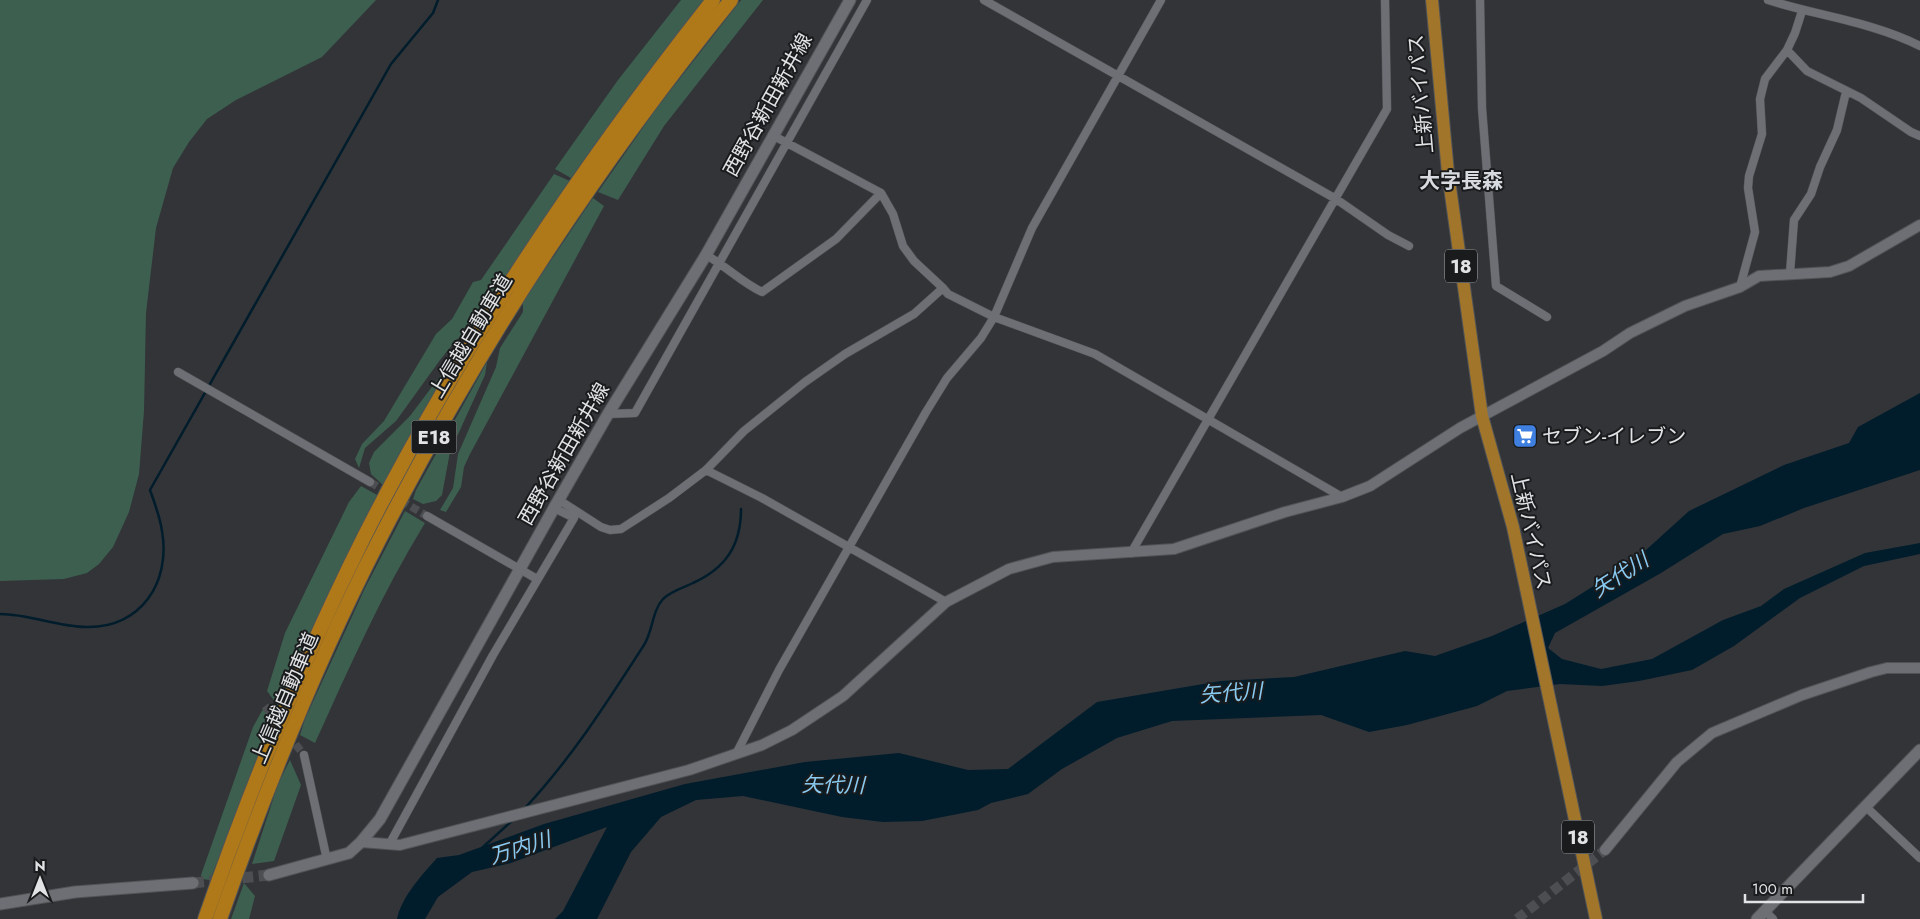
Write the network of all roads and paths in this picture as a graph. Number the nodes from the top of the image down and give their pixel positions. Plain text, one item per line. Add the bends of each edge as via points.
1 (713, 0) edge
2 (731, 0) edge
3 (850, 0) edge
4 (867, 0) edge
5 (984, 0) edge
6 (1162, 0) edge
7 (1385, 0) edge
8 (1432, 0) edge
9 (1480, 0) edge
10 (1768, 0) edge
11 (1802, 11) junction
12 (1920, 46) edge
13 (1787, 50) junction
14 (1118, 76) junction
15 (1846, 92) junction
16 (772, 135) junction
17 (1920, 136) edge
18 (786, 142) junction
19 (881, 193) junction
20 (1336, 199) junction
21 (1920, 226) edge
22 (1409, 246) dead end
23 (706, 255) junction
24 (719, 262) junction
25 (1790, 273) junction
26 (1740, 287) junction
27 (943, 288) junction
28 (994, 317) junction
29 (1547, 317) dead end
30 (178, 372) dead end
31 (608, 414) junction
32 (1482, 416) junction
33 (1208, 420) junction
34 (706, 470) junction
35 (370, 482) tunnel mouth
36 (1342, 497) junction
37 (556, 504) junction
38 (427, 516) tunnel mouth
39 (848, 546) junction
40 (1131, 553) junction
41 (519, 569) junction
42 (537, 579) junction
43 (946, 602) junction
44 (1920, 668) edge
45 (1920, 750) edge
46 (736, 754) junction
47 (304, 755) tunnel mouth
48 (1865, 806) junction
49 (361, 842) junction
50 (389, 844) junction
51 (1605, 850) tunnel mouth
52 (1920, 858) edge
53 (327, 860) junction
54 (269, 875) tunnel mouth
55 (193, 883) tunnel mouth
56 (0, 904) edge
57 (1765, 916) edge
58 (205, 919) edge
59 (220, 919) edge
60 (1596, 919) edge

1 - 58 highway, 上信越自動車道 / E18 via 613,132 544,233 450,381 393,481 289,700 242,813
2 - 59 highway, 上信越自動車道 / E18 via 630,132 557,237 433,439 378,543 315,678 256,817
3 - 16 main road, 西野谷新田新井線
4 - 18 street
5 - 14 street
6 - 14 street
7 - 20 street via 1387,109
8 - 32 highway, 上新バイパス / 18 via 1448,173
9 - 29 street via 1482,108 1496,286
10 - 11 street
11 - 12 street via 1887,31
11 - 13 street
13 - 15 street via 1807,71
13 - 26 street via 1765,79 1760,99 1762,134 1748,188 1755,232
14 - 20 street
14 - 28 street via 1032,228
15 - 17 street via 1862,98
15 - 25 street via 1837,130 1811,194 1794,220
16 - 18 street
16 - 23 main road, 西野谷新田新井線
18 - 19 street
18 - 24 street
19 - 24 street via 836,239 762,292 744,283
19 - 27 street via 904,246 914,261
20 - 22 street
20 - 33 street
21 - 25 street via 1849,266 1830,272
23 - 24 street
23 - 31 main road, 西野谷新田新井線
24 - 31 street via 635,413
25 - 26 street via 1759,276
26 - 32 street via 1685,306 1630,333
27 - 28 street via 948,294
27 - 34 street via 914,314 845,354 805,382 744,431
28 - 33 street via 1095,354
28 - 39 street via 948,378
30 - 35 street
31 - 37 main road, 西野谷新田新井線
32 - 36 street via 1370,486
32 - 60 highway, 上新バイパス / 18 via 1513,527
33 - 36 street
33 - 40 street
34 - 37 street via 621,529 601,527
34 - 39 street
36 - 40 street via 1284,512 1174,549
37 - 41 main road, 西野谷新田新井線
37 - 42 street via 574,518
38 - 41 street
39 - 43 street
39 - 46 street
40 - 43 street via 1077,555 1028,562 989,578
41 - 42 street
41 - 49 main road, 西野谷新田新井線 via 380,819
42 - 50 street
43 - 46 street via 843,696 792,730
44 - 51 street via 1886,668 1871,672 1712,733 1677,762
45 - 48 main road
46 - 50 street via 689,770 400,845
47 - 53 street
48 - 52 street
48 - 57 main road
49 - 50 street
49 - 53 main road, 西野谷新田新井線 via 349,853
53 - 54 main road, 西野谷新田新井線
55 - 56 main road via 75,892

